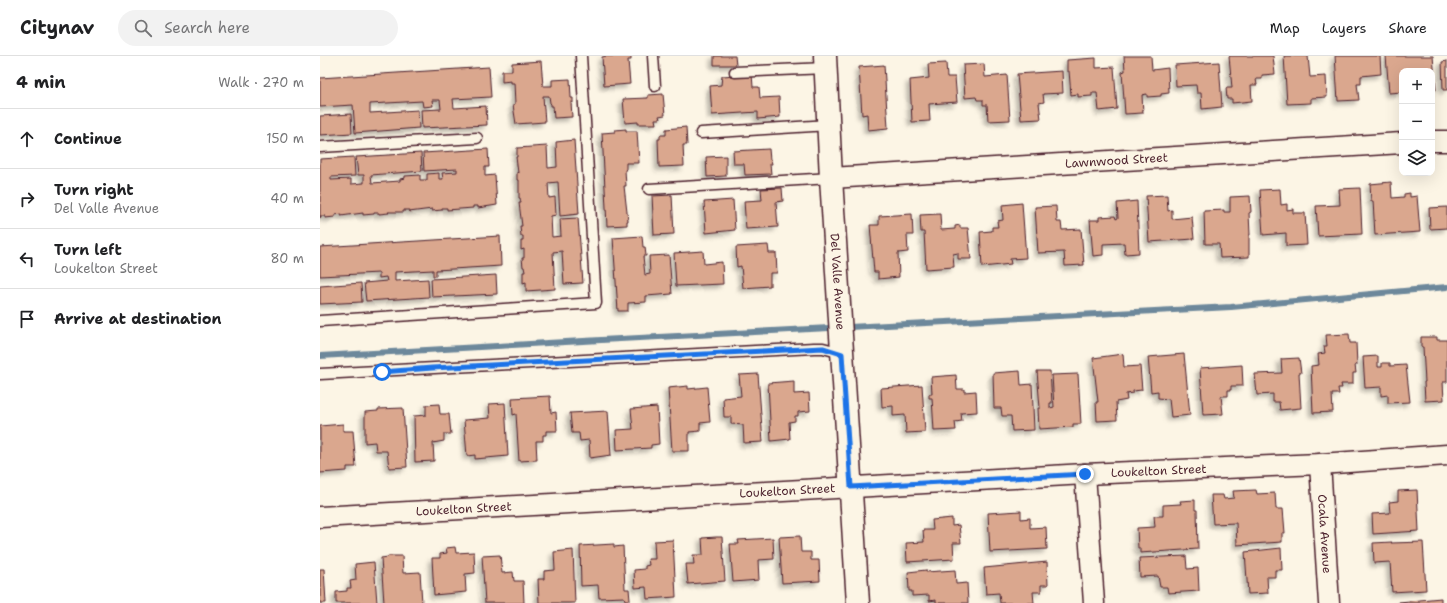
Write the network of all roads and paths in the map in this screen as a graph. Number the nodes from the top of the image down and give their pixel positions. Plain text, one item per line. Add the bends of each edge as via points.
1 (581, 56) edge
2 (653, 56) edge
3 (826, 62) edge
4 (735, 72) dead end
5 (655, 86) dead end
6 (829, 125) junction
7 (701, 133) dead end
8 (477, 138) dead end
9 (1447, 141) edge
10 (1435, 142) edge
11 (1399, 143) edge
12 (320, 147) edge
13 (831, 178) junction
14 (648, 189) dead end
15 (320, 321) edge
16 (842, 348) junction
17 (320, 374) edge
18 (1447, 455) edge
19 (1320, 464) junction
20 (1085, 474) junction
21 (851, 487) junction
22 (320, 517) edge
23 (858, 603) edge
24 (1094, 603) edge
25 (1329, 603) edge

1 - 15 lane via 596,303
2 - 5 lane
3 - 4 lane
3 - 6 street, Del Valle Avenue
6 - 7 lane
6 - 13 street, Del Valle Avenue
8 - 12 lane
9 - 10 street
11 - 13 street, Lawnwood Street
13 - 14 lane
13 - 16 street, Del Valle Avenue
16 - 17 lane
16 - 21 street, Del Valle Avenue
18 - 19 street, Loukelton Street
19 - 20 street, Loukelton Street
19 - 25 street, Ocala Avenue
20 - 21 street, Loukelton Street
20 - 24 street
21 - 22 street, Loukelton Street
21 - 23 street, Del Valle Avenue

